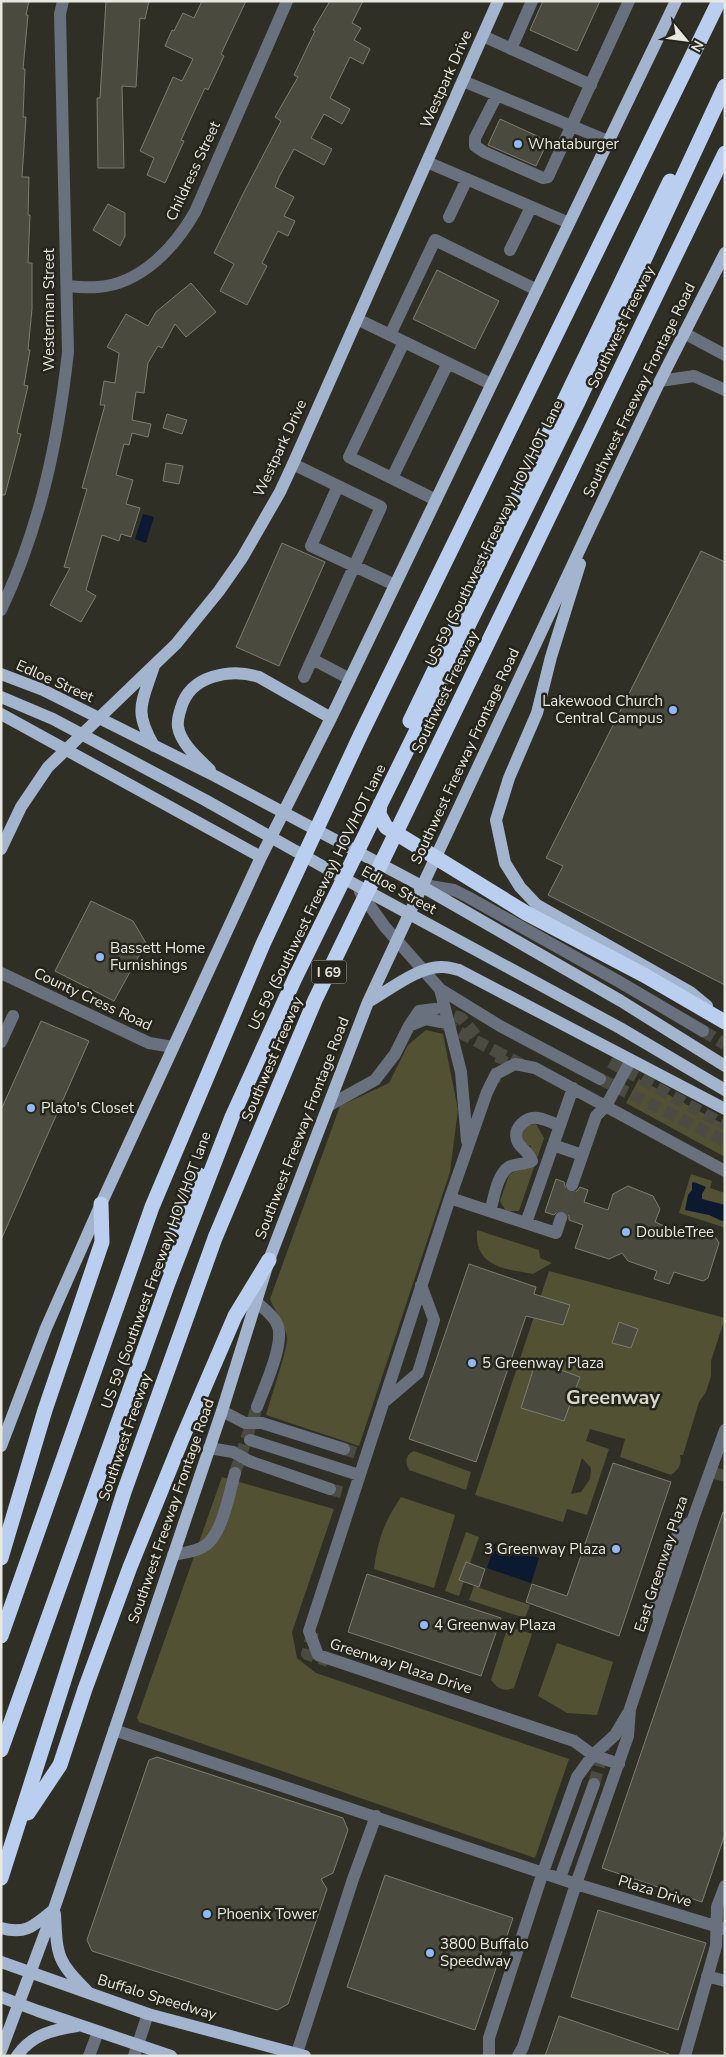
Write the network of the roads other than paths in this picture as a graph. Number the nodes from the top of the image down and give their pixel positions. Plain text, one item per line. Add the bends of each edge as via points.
1 (63, 1) edge
2 (287, 1) edge
3 (498, 1) edge
4 (532, 1) edge
5 (629, 1) edge
6 (676, 1) edge
7 (719, 1) edge
8 (483, 36) junction
9 (511, 49) junction
10 (725, 72) edge
11 (463, 81) junction
12 (591, 85) junction
13 (725, 86) edge
14 (498, 95) junction
15 (572, 126) junction
16 (608, 141) junction
17 (725, 153) edge
18 (427, 162) junction
19 (467, 179) junction
20 (531, 207) junction
21 (449, 217) dead end
22 (569, 223) junction
23 (510, 250) dead end
24 (725, 253) edge
25 (67, 286) junction
26 (537, 290) junction
27 (357, 319) junction
28 (684, 333) junction
29 (390, 335) junction
30 (404, 342) junction
31 (725, 355) edge
32 (448, 363) junction
33 (660, 381) junction
34 (492, 384) junction
35 (725, 390) edge
36 (293, 464) junction
37 (392, 478) junction
38 (338, 486) junction
39 (436, 500) junction
40 (594, 518) junction
41 (354, 566) junction
42 (395, 585) junction
43 (1, 610) edge
44 (312, 659) junction
45 (154, 665) junction
46 (1, 674) edge
47 (304, 677) dead end
48 (350, 679) junction
49 (1, 697) edge
50 (1, 714) edge
51 (99, 718) junction
52 (331, 718) junction
53 (82, 735) junction
54 (154, 746) junction
55 (66, 750) junction
56 (218, 778) junction
57 (380, 783) junction
58 (348, 848) junction
59 (1, 849) edge
60 (261, 857) junction
61 (336, 873) junction
62 (354, 884) junction
63 (416, 884) junction
64 (1, 973) edge
65 (440, 989) junction
66 (368, 1002) junction
67 (435, 1009) tunnel mouth
68 (13, 1016) dead end
69 (725, 1021) edge
70 (441, 1022) tunnel mouth
71 (409, 1026) junction
72 (703, 1031) tunnel mouth
73 (1, 1042) edge
74 (173, 1047) junction
75 (631, 1060) junction
76 (725, 1066) edge
77 (600, 1079) tunnel mouth
78 (573, 1088) junction
79 (725, 1090) edge
80 (328, 1106) junction
81 (606, 1106) junction
82 (725, 1109) edge
83 (560, 1126) junction
84 (553, 1145) junction
85 (467, 1148) junction
86 (582, 1155) junction
87 (725, 1170) edge
88 (572, 1184) tunnel mouth
89 (450, 1198) junction
90 (101, 1204) junction
91 (490, 1211) junction
92 (561, 1218) tunnel mouth
93 (526, 1223) junction
94 (269, 1260) junction
95 (421, 1285) junction
96 (256, 1302) junction
97 (383, 1403) junction
98 (258, 1407) tunnel mouth
99 (222, 1411) junction
100 (245, 1423) junction
101 (725, 1430) edge
102 (250, 1440) junction
103 (1, 1446) edge
104 (209, 1448) junction
105 (344, 1449) tunnel mouth
106 (721, 1451) edge
107 (233, 1452) junction
108 (236, 1473) tunnel mouth
109 (359, 1475) junction
110 (330, 1489) tunnel mouth
111 (173, 1556) junction
112 (1, 1558) edge
113 (47, 1619) junction
114 (1, 1636) edge
115 (630, 1709) junction
116 (114, 1730) junction
117 (1, 1750) edge
118 (593, 1755) junction
119 (619, 1764) junction
120 (594, 1784) tunnel mouth
121 (376, 1816) junction
122 (18, 1826) junction
123 (543, 1872) junction
124 (2, 1875) edge
125 (560, 1878) junction
126 (576, 1884) junction
127 (725, 1886) edge
128 (54, 1909) junction
129 (1, 1928) edge
130 (720, 1928) edge
131 (1, 1962) edge
132 (29, 1973) junction
133 (707, 1976) junction
134 (725, 1981) edge
135 (91, 1995) junction
136 (1, 1997) edge
137 (18, 2004) junction
138 (148, 2014) junction
139 (79, 2025) junction
140 (98, 2032) junction
141 (1, 2049) edge
142 (136, 2051) edge
143 (301, 2055) edge
144 (17, 2056) edge
145 (90, 2056) edge
146 (171, 2056) edge
147 (489, 2056) edge
148 (518, 2056) edge
149 (685, 2056) edge

1 - 25 street, Westerman Street via 60,14
2 - 25 street, Childress Street via 195,212 178,239 158,260 118,283 100,287
3 - 8 main road, Westpark Drive
4 - 9 street
5 - 12 street
6 - 16 main road
7 - 114 highway via 365,725 263,944 152,1207
8 - 9 street
8 - 11 main road, Westpark Drive
9 - 12 street
10 - 57 highway via 655,210
11 - 14 street
11 - 18 main road, Westpark Drive
12 - 15 street
13 - 113 highway, US 59 (Southwest Freeway) HOV/HOT lane via 578,402 300,969 232,1117 168,1283
14 - 15 street
14 - 15 street via 475,138 475,146 542,178 548,177
15 - 16 street
16 - 22 main road
17 - 122 highway, Southwest Freeway / I 69 via 308,1018 215,1238 127,1482
18 - 19 street
18 - 27 main road, Westpark Drive
19 - 20 street
19 - 21 street
20 - 22 street
20 - 23 street
22 - 26 main road
24 - 28 main road, Southwest Freeway Frontage Road
25 - 43 street, Westerman Street via 68,352 52,462 38,516
26 - 29 street via 435,240
26 - 34 main road
27 - 29 street
27 - 36 main road, Westpark Drive
28 - 31 street
28 - 33 main road, Southwest Freeway Frontage Road
29 - 30 street
30 - 32 street
30 - 37 street via 348,457
32 - 34 street
32 - 37 street
33 - 35 street via 694,376
33 - 40 main road, Southwest Freeway Frontage Road
34 - 39 main road
36 - 38 street
36 - 45 main road, Westpark Drive via 242,558 176,644
37 - 39 street
38 - 41 street via 381,507
38 - 41 street via 311,546
39 - 42 main road
40 - 66 main road, Southwest Freeway Frontage Road
40 - 69 main road via 537,713 509,778 496,820 505,863 520,887 538,905 690,992
41 - 42 street
41 - 44 street
42 - 48 main road
44 - 47 street
44 - 48 street
45 - 51 main road, Westpark Drive
45 - 54 main road via 141,715
46 - 51 main road, Edloe Street via 43,690
48 - 52 main road
49 - 53 main road, Edloe Street
50 - 55 main road
51 - 53 main road, Westpark Drive
51 - 54 main road, Edloe Street
52 - 56 main road via 248,673 224,673 200,682 182,703 178,728 184,742
52 - 60 main road
53 - 55 main road, Westpark Drive
53 - 61 main road, Edloe Street
54 - 56 main road, Edloe Street
55 - 59 main road, Westpark Drive via 48,767 21,807
55 - 60 main road
56 - 58 main road, Edloe Street
57 - 58 highway
57 - 69 highway via 379,814 386,827 526,913
58 - 61 highway
58 - 63 main road, Edloe Street
60 - 74 main road
61 - 62 main road, Edloe Street
61 - 113 highway via 246,1066 177,1228
62 - 65 street via 385,927
62 - 79 main road, Edloe Street via 620,1028
63 - 72 street via 454,890
63 - 76 main road, Edloe Street via 621,1001
64 - 74 street, County Cress Road via 149,1043
65 - 77 street via 500,1026
65 - 85 street via 462,1072
66 - 75 main road via 400,982 431,968 443,967 473,976
66 - 80 main road, Southwest Freeway Frontage Road
67 - 71 street via 419,1011
68 - 73 street
70 - 71 street via 426,1019
71 - 80 street via 395,1054 375,1080
74 - 90 main road
75 - 81 street
75 - 82 main road
78 - 81 street, Greenway Plaza Drive
78 - 83 street
78 - 85 street, Greenway Plaza Drive via 536,1068 514,1064 496,1074 486,1092
80 - 94 main road, Southwest Freeway Frontage Road
81 - 86 street via 596,1116
81 - 87 street
83 - 84 street
83 - 91 street via 537,1118 520,1125 516,1139 528,1151 532,1161 505,1170
84 - 86 street
84 - 93 street
85 - 89 street, Greenway Plaza Drive
86 - 88 street
89 - 91 street
89 - 95 street, Greenway Plaza Drive
90 - 103 main road via 46,1328
90 - 112 highway via 102,1242 45,1410
91 - 93 street
92 - 93 street via 556,1233
94 - 96 main road, Southwest Freeway Frontage Road
94 - 122 highway via 236,1316 182,1439 130,1566 60,1766
95 - 97 street, Greenway Plaza Drive
95 - 97 street via 434,1320 418,1373
96 - 98 street via 273,1317 280,1331
96 - 99 main road, Southwest Freeway Frontage Road
97 - 109 street, Greenway Plaza Drive
99 - 100 street
99 - 104 main road, Southwest Freeway Frontage Road
100 - 102 street
100 - 105 street via 262,1423
101 - 106 street, East Greenway Plaza
102 - 107 street
102 - 109 street
104 - 107 street
104 - 111 main road, Southwest Freeway Frontage Road
106 - 115 street, East Greenway Plaza via 694,1516 674,1540 655,1597 660,1621
107 - 110 street via 249,1461
108 - 111 street via 219,1528 209,1543 196,1551
109 - 118 street, Greenway Plaza Drive via 308,1631 318,1655 574,1740
111 - 116 main road, Southwest Freeway Frontage Road
113 - 117 highway, US 59 (Southwest Freeway) HOV/HOT lane
115 - 118 street via 615,1735
115 - 119 street via 628,1736
116 - 121 street, Plaza Drive
116 - 128 main road, Southwest Freeway Frontage Road
118 - 119 street, Greenway Plaza Drive
118 - 123 street via 577,1777
119 - 126 street
120 - 125 street
121 - 123 street, Plaza Drive
121 - 143 street
122 - 124 highway, Southwest Freeway / I 69
123 - 125 street, Plaza Drive
123 - 147 street via 489,2038
125 - 126 street, Plaza Drive
126 - 130 street, Plaza Drive
126 - 148 street
127 - 130 street via 717,1907
128 - 129 main road via 28,1929
128 - 132 main road, Southwest Freeway Frontage Road
128 - 135 main road via 57,1950 62,1963
130 - 133 street
131 - 132 main road, Buffalo Speedway
132 - 135 main road, Buffalo Speedway
132 - 137 main road, Southwest Freeway Frontage Road
133 - 134 street
133 - 149 street
135 - 138 main road, Buffalo Speedway
136 - 137 main road
137 - 139 main road
137 - 141 main road, Southwest Freeway Frontage Road
138 - 142 street
138 - 143 main road, Buffalo Speedway
139 - 140 main road
139 - 144 main road via 41,2034 24,2046
140 - 142 main road
140 - 145 street
142 - 146 main road

